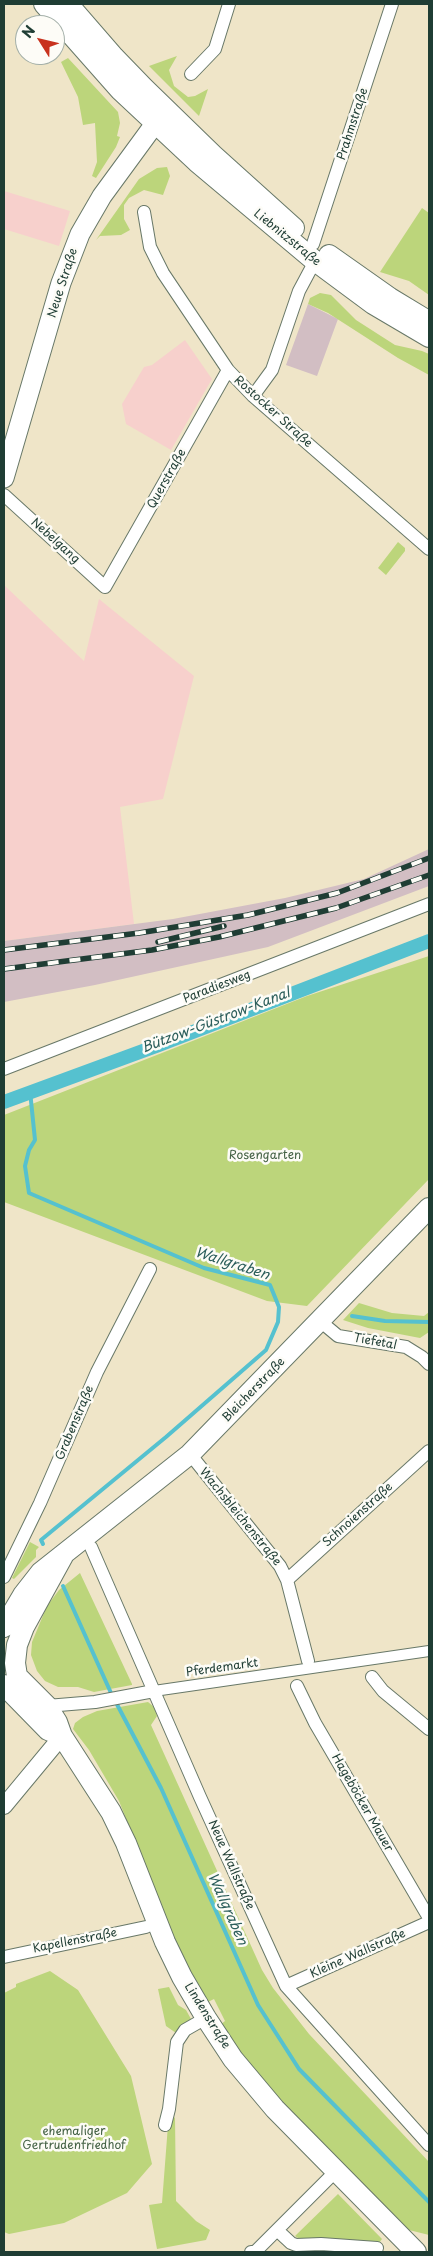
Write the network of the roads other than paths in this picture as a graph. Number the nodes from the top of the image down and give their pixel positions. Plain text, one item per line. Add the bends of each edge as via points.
1 (44, 4) edge
2 (68, 4) edge
3 (229, 4) edge
4 (392, 4) edge
5 (191, 74) dead end
6 (160, 117) junction
7 (144, 212) dead end
8 (314, 253) junction
9 (429, 322) edge
10 (429, 337) edge
11 (228, 370) junction
12 (253, 396) junction
13 (4, 476) edge
14 (4, 495) edge
15 (429, 549) edge
16 (105, 587) joint
17 (429, 904) edge
18 (4, 1069) edge
19 (429, 1208) edge
20 (150, 1269) dead end
21 (320, 1321) junction
22 (429, 1364) edge
23 (429, 1451) edge
24 (190, 1454) junction
25 (91, 1547) dead end
26 (63, 1556) junction
27 (4, 1578) edge
28 (287, 1580) junction
29 (4, 1627) edge
30 (429, 1651) edge
31 (370, 1659) junction
32 (308, 1664) junction
33 (8, 1670) edge
34 (294, 1670) junction
35 (372, 1677) joint
36 (297, 1686) joint
37 (154, 1691) junction
38 (47, 1706) junction
39 (429, 1728) edge
40 (62, 1736) junction
41 (4, 1806) edge
42 (429, 1920) edge
43 (146, 1927) dead end
44 (4, 1957) edge
45 (286, 1986) junction
46 (206, 2018) junction
47 (164, 2124) dead end
48 (429, 2145) edge
49 (336, 2171) junction
50 (277, 2230) junction
51 (377, 2248) dead end
52 (251, 2252) edge
53 (416, 2252) edge

1 - 6 main road via 81,48
2 - 6 main road
3 - 5 street via 215,49
4 - 8 street, Prahmstraße
6 - 8 main road, Liebnitzstraße via 250,208
6 - 13 main road, Neue Straße via 98,203 80,234
7 - 11 street, Rostocker Straße via 150,247 163,273
8 - 9 main road, Liebnitzstraße
8 - 10 main road, Liebnitzstraße via 373,304
8 - 12 street, Prahmstraße via 272,370
11 - 12 street, Rostocker Straße
11 - 16 street, Querstraße
12 - 15 street, Rostocker Straße
14 - 16 street, Nebelgang
17 - 18 street, Paradiesweg
19 - 21 main road, Bleicherstraße
20 - 27 street, Grabenstraße via 97,1372
21 - 22 street, Tiefetal via 338,1336 406,1347
21 - 24 main road, Bleicherstraße
23 - 28 street, Schnoienstraße
24 - 26 main road, Bleicherstraße
24 - 28 street, Wachsbleichenstraße via 280,1566
25 - 37 street, Neue Wallstraße
26 - 29 main road, Bleicherstraße via 30,1584
26 - 33 main road, Bleicherstraße via 24,1627
28 - 32 street, Wachsbleichenstraße
30 - 31 street, Pferdemarkt
31 - 32 street, Pferdemarkt
31 - 35 street
32 - 34 street, Pferdemarkt
33 - 38 main road, Lindenstraße
33 - 40 main road via 48,1730
34 - 36 street
34 - 37 street, Pferdemarkt
35 - 39 street via 383,1691
36 - 42 street, Hageböcker Mauer via 315,1723
37 - 38 street via 96,1702
37 - 45 street, Neue Wallstraße
38 - 40 main road, Lindenstraße
40 - 41 street
40 - 46 main road, Lindenstraße via 111,1812 165,1942
42 - 45 street, Kleine Wallstraße
43 - 44 street, Kapellenstraße
45 - 48 street, Neue Wallstraße
46 - 47 street via 186,2030 177,2042
46 - 49 main road, Lindenstraße via 250,2082
49 - 50 street
49 - 53 main road, Lindenstraße
50 - 51 street via 290,2244
50 - 52 street via 255,2252

